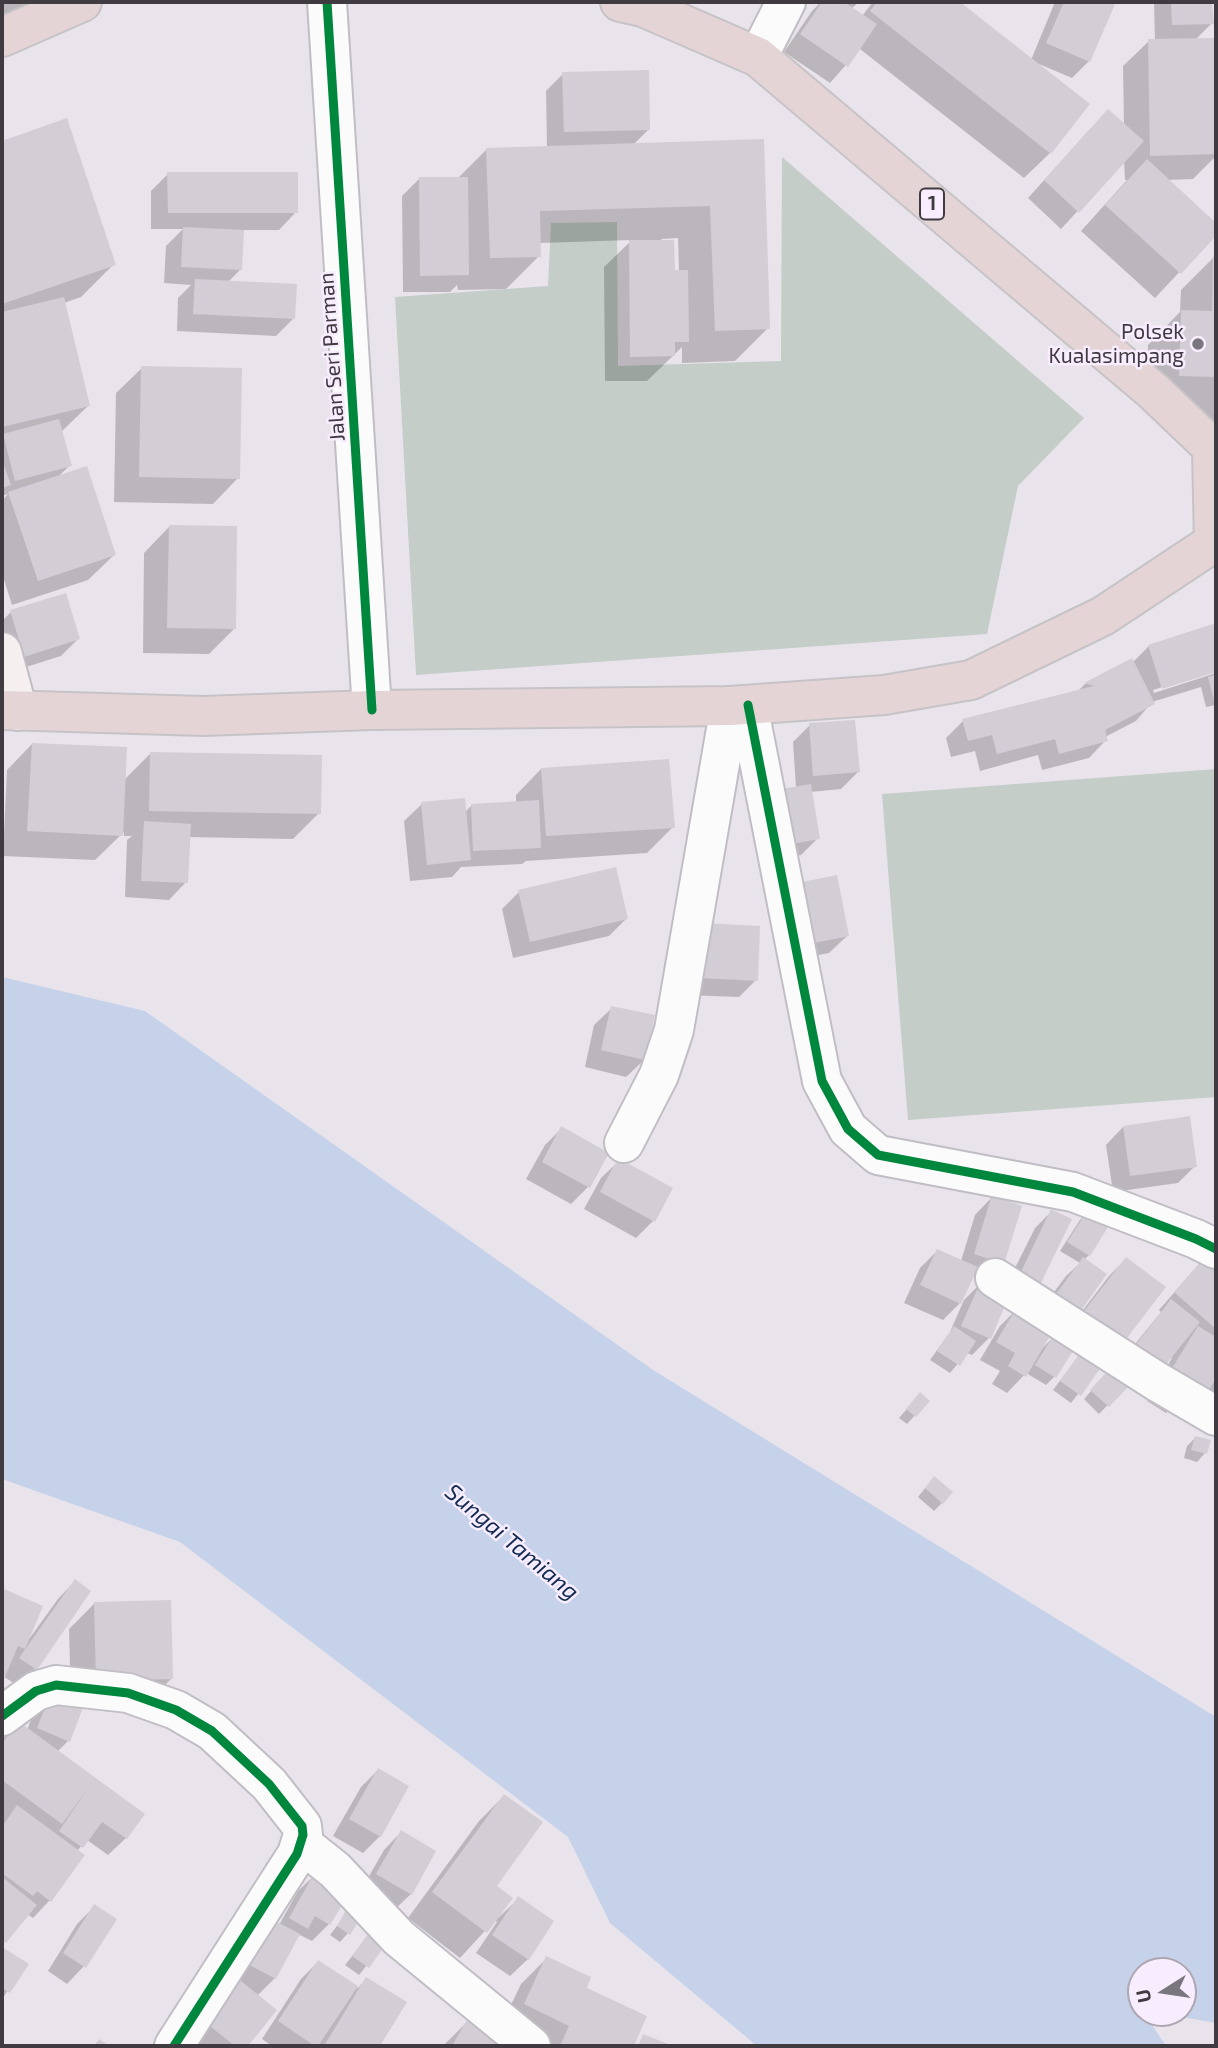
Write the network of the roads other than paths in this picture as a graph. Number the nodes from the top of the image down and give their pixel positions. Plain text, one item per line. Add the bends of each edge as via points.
1 (82, 2) edge
2 (327, 2) edge
3 (620, 2) edge
4 (786, 2) edge
5 (2, 37) edge
6 (758, 57) junction
7 (1214, 450) edge
8 (1215, 542) edge
9 (2, 652) edge
10 (739, 706) junction
11 (10, 710) edge
12 (372, 710) junction
13 (624, 1143) dead end
14 (1216, 1250) edge
15 (995, 1278) dead end
16 (1216, 1416) edge
17 (2, 1716) edge
18 (302, 1843) junction
19 (174, 2046) edge
20 (531, 2046) edge

1 - 5 highway
2 - 12 street, Jalan Seri Parman
3 - 6 highway, 1 via 643,7
4 - 6 street
6 - 7 highway, 1 via 1153,391
7 - 8 highway
8 - 10 highway via 1103,616 971,680 884,695
9 - 11 street
10 - 12 highway
10 - 13 street via 674,1030 659,1075
10 - 14 street via 822,1081 848,1129 878,1155 1073,1192
11 - 12 highway via 203,716
15 - 16 street
17 - 18 street via 36,1691 57,1685 128,1693 176,1710 212,1731 269,1784 302,1826
18 - 19 street
18 - 20 street via 335,1870 399,1938

